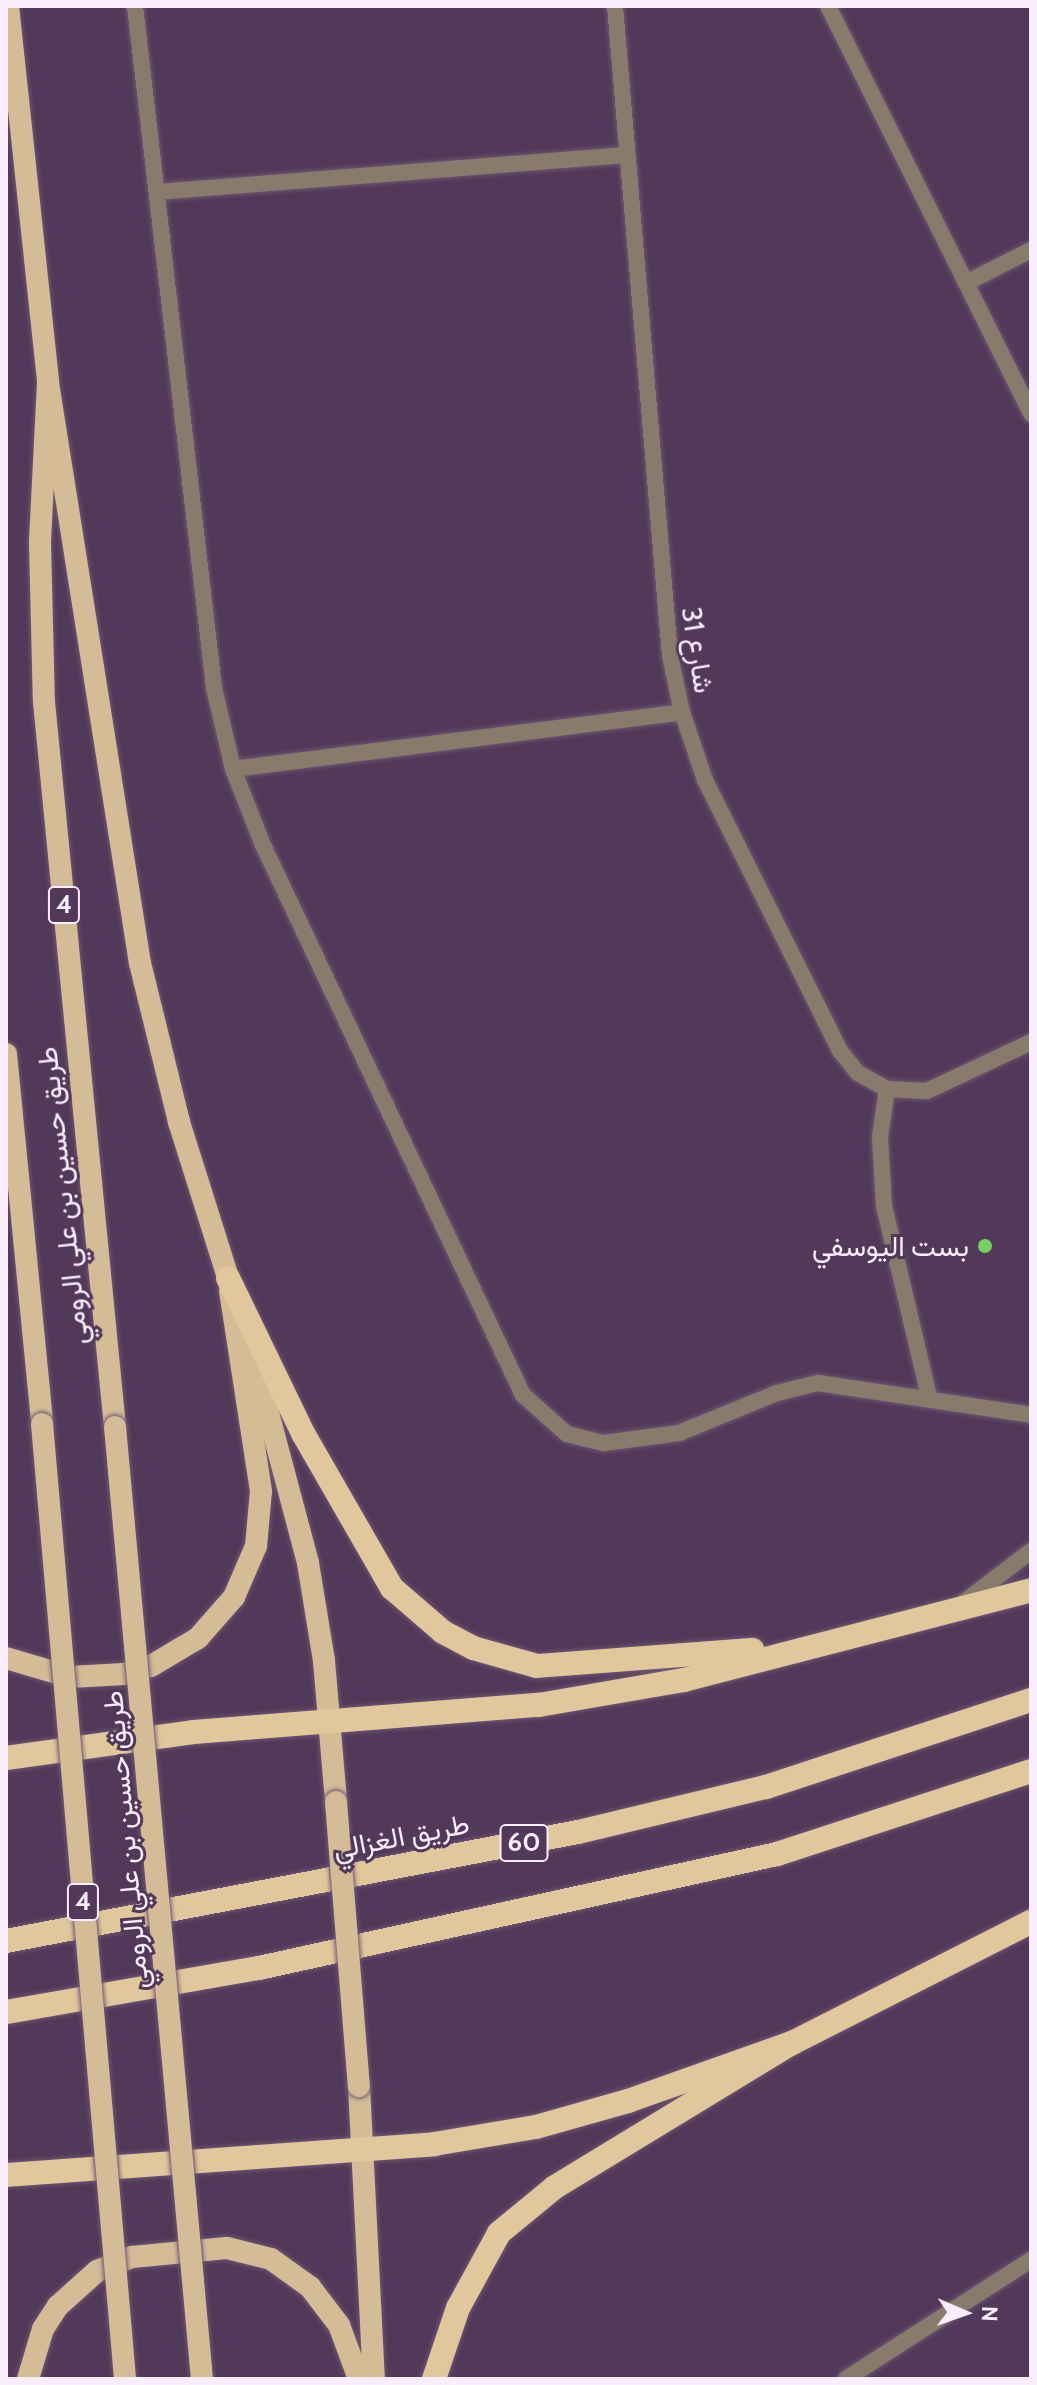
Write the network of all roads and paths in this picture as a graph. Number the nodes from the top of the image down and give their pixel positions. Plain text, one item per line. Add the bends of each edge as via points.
1 (8, 6) edge
2 (135, 6) edge
3 (615, 6) edge
4 (828, 6) edge
5 (628, 155) junction
6 (157, 192) junction
7 (1031, 250) edge
8 (966, 283) junction
9 (48, 383) junction
10 (1031, 414) edge
11 (682, 712) junction
12 (233, 769) junction
13 (1031, 1042) edge
14 (6, 1054) edge
15 (887, 1089) junction
16 (228, 1278) junction
17 (930, 1400) junction
18 (1031, 1415) edge
19 (1031, 1551) edge
20 (1031, 1590) edge
21 (947, 1615) junction
22 (826, 1644) junction
23 (6, 1658) edge
24 (1031, 1700) edge
25 (330, 1723) junction
26 (6, 1758) edge
27 (1031, 1771) edge
28 (1031, 1922) edge
29 (6, 1941) edge
30 (6, 2012) edge
31 (792, 2043) junction
32 (364, 2151) junction
33 (6, 2175) edge
34 (1031, 2260) edge
35 (28, 2379) edge
36 (125, 2379) edge
37 (202, 2379) edge
38 (359, 2379) edge
39 (374, 2379) edge
40 (434, 2379) edge
41 (846, 2379) edge

1 - 9 highway, طريق حسين بن علي الرومي / 4
2 - 6 street
3 - 5 street, شارع 31
4 - 8 street
5 - 6 street
5 - 11 street, شارع 31 via 664,599
6 - 12 street via 214,688
7 - 8 street
8 - 10 street
9 - 16 highway via 140,963 179,1122
9 - 37 highway, طريق حسين بن علي الرومي / 4, bridge via 40,543 44,702
11 - 12 street
11 - 15 street, شارع 31 via 705,780 840,1051 858,1073
12 - 17 street via 269,859 499,1350 535,1411 585,1440 629,1443 679,1433 799,1385 835,1385
13 - 15 street, شارع 31 via 927,1091
14 - 36 highway, طريق حسين بن علي الرومي / 4, bridge
15 - 17 street via 880,1137 884,1206
16 - 22 highway via 304,1435 392,1588 443,1632 506,1660 569,1667
16 - 23 highway via 261,1491 256,1546 234,1597 198,1638 151,1666 124,1674 70,1677
16 - 25 highway via 295,1508 324,1661
17 - 18 street
19 - 21 street
20 - 21 highway
21 - 22 highway
22 - 25 highway via 684,1680 539,1705
24 - 29 highway, طريق الغزالي / 60 via 766,1787 578,1832
25 - 26 highway via 193,1732
25 - 32 highway, bridge
27 - 30 highway, 60 via 777,1854 259,1968
28 - 31 highway
31 - 32 highway via 536,2127
31 - 40 highway via 555,2187 499,2233 458,2308
32 - 33 highway
32 - 39 highway
34 - 41 street
35 - 38 highway via 43,2329 67,2296 97,2271 132,2257 227,2248 271,2259 310,2287 339,2325

